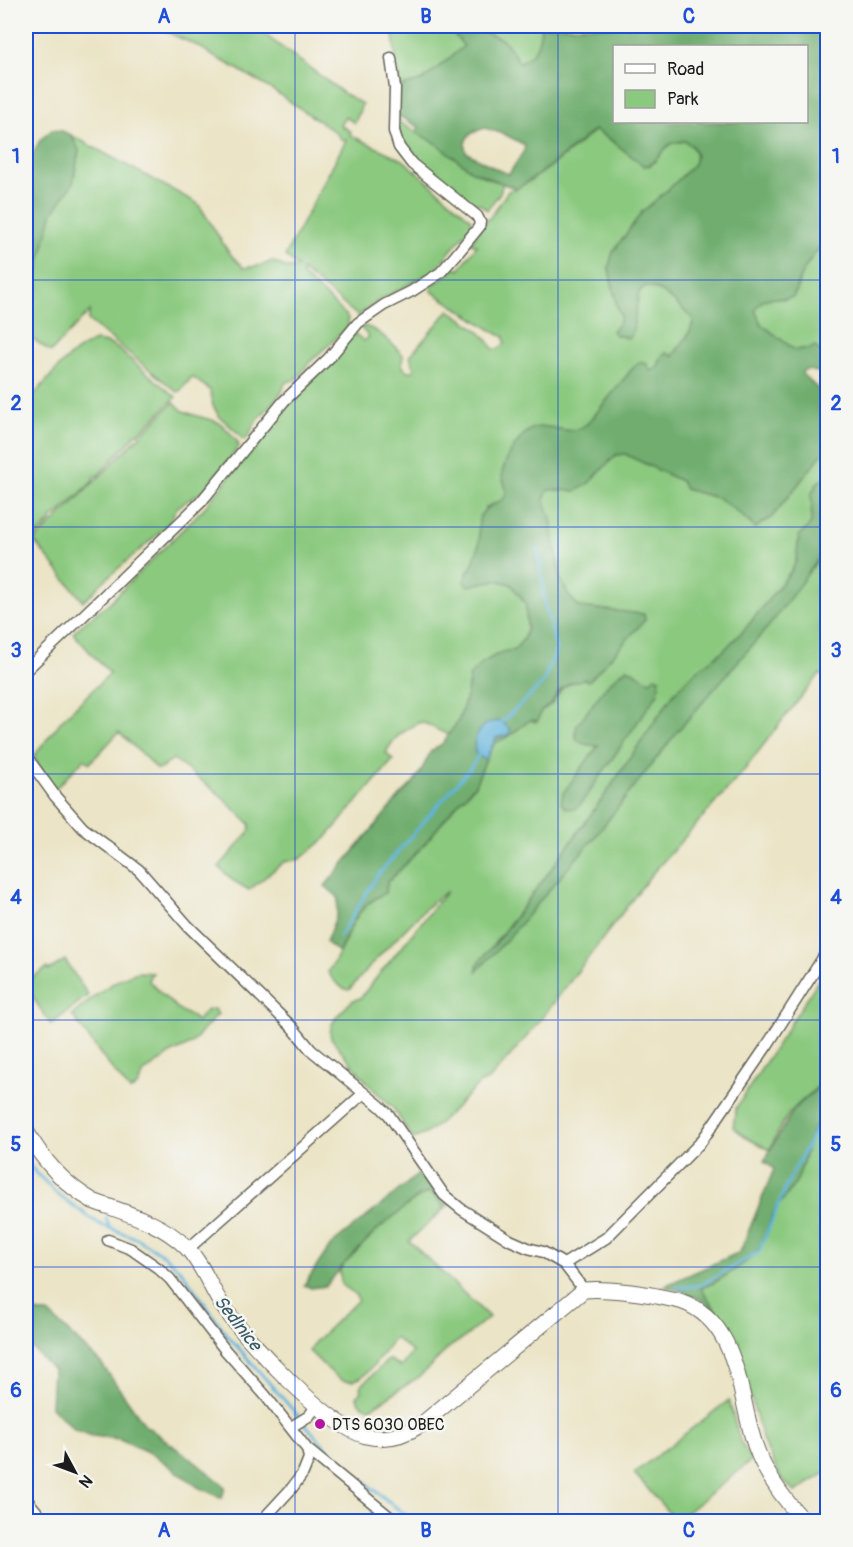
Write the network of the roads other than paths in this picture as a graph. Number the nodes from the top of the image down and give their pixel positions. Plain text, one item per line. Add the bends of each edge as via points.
1 (391, 58) dead end
2 (26, 670) edge
3 (26, 756) edge
4 (828, 950) edge
5 (364, 1093) junction
6 (26, 1131) edge
7 (108, 1240) dead end
8 (188, 1249) junction
9 (564, 1264) junction
10 (584, 1290) junction
11 (313, 1410) junction
12 (293, 1426) junction
13 (307, 1449) junction
14 (26, 1499) edge
15 (45, 1521) edge
16 (267, 1521) edge
17 (396, 1521) edge
18 (805, 1521) edge

1 - 2 street via 394,131 399,147 412,164 477,216 478,226 440,273 358,323 329,358 284,401 200,502
3 - 5 street via 83,828 139,870 188,926 311,1050
4 - 9 street via 701,1142 606,1238
5 - 8 street
5 - 9 street via 397,1125 438,1189 451,1201 510,1240
6 - 8 street via 49,1164 84,1196 158,1226
7 - 12 street via 131,1249 159,1268
8 - 11 street via 230,1315
9 - 10 street
10 - 11 street via 409,1432 383,1437 364,1435
10 - 18 street via 645,1294 679,1301 714,1324 729,1347 755,1446 774,1484
11 - 12 street
12 - 13 street
13 - 16 street via 307,1465
13 - 17 street
14 - 15 street

